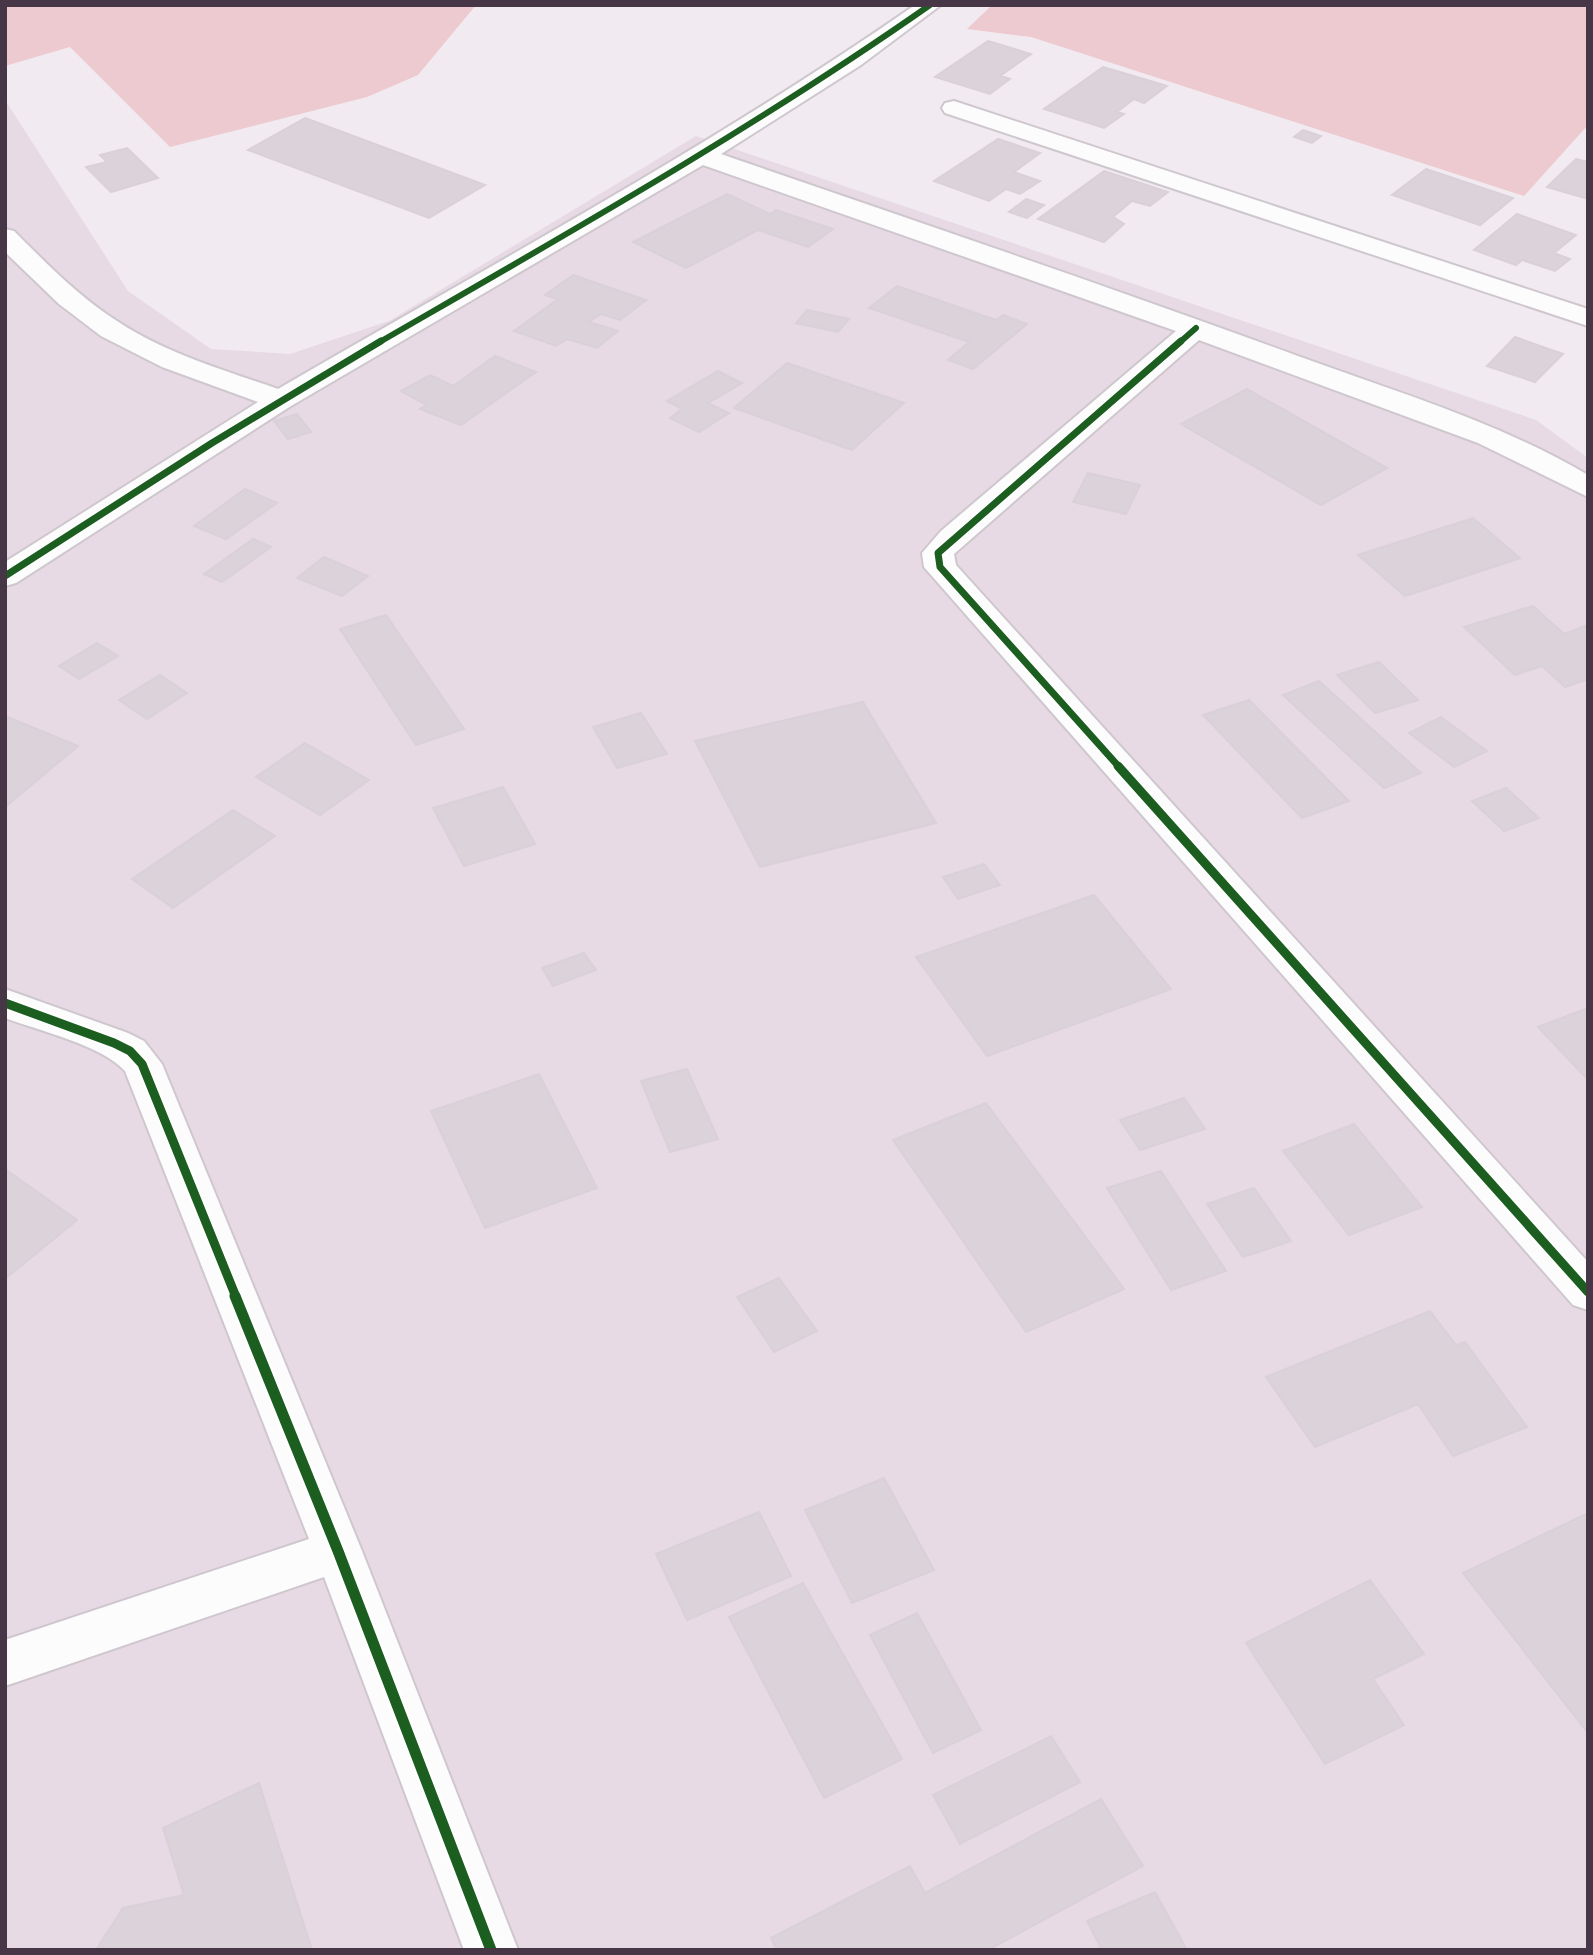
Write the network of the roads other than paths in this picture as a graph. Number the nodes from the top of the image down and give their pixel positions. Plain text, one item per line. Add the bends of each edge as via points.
1 (930, 5) edge
2 (954, 108) dead end
3 (704, 157) junction
4 (5, 237) edge
5 (1588, 318) edge
6 (1196, 328) junction
7 (280, 400) junction
8 (1588, 488) edge
9 (5, 576) edge
10 (5, 1003) edge
11 (1588, 1292) edge
12 (338, 1551) junction
13 (5, 1663) edge
14 (491, 1950) edge

1 - 3 street
2 - 5 street
3 - 6 street
3 - 7 street
4 - 7 street via 58,290 110,329 158,355
6 - 8 street via 1549,463
6 - 11 street via 952,538 938,553 940,568
7 - 9 street
10 - 12 street via 114,1043 142,1064
12 - 13 street
12 - 14 street

